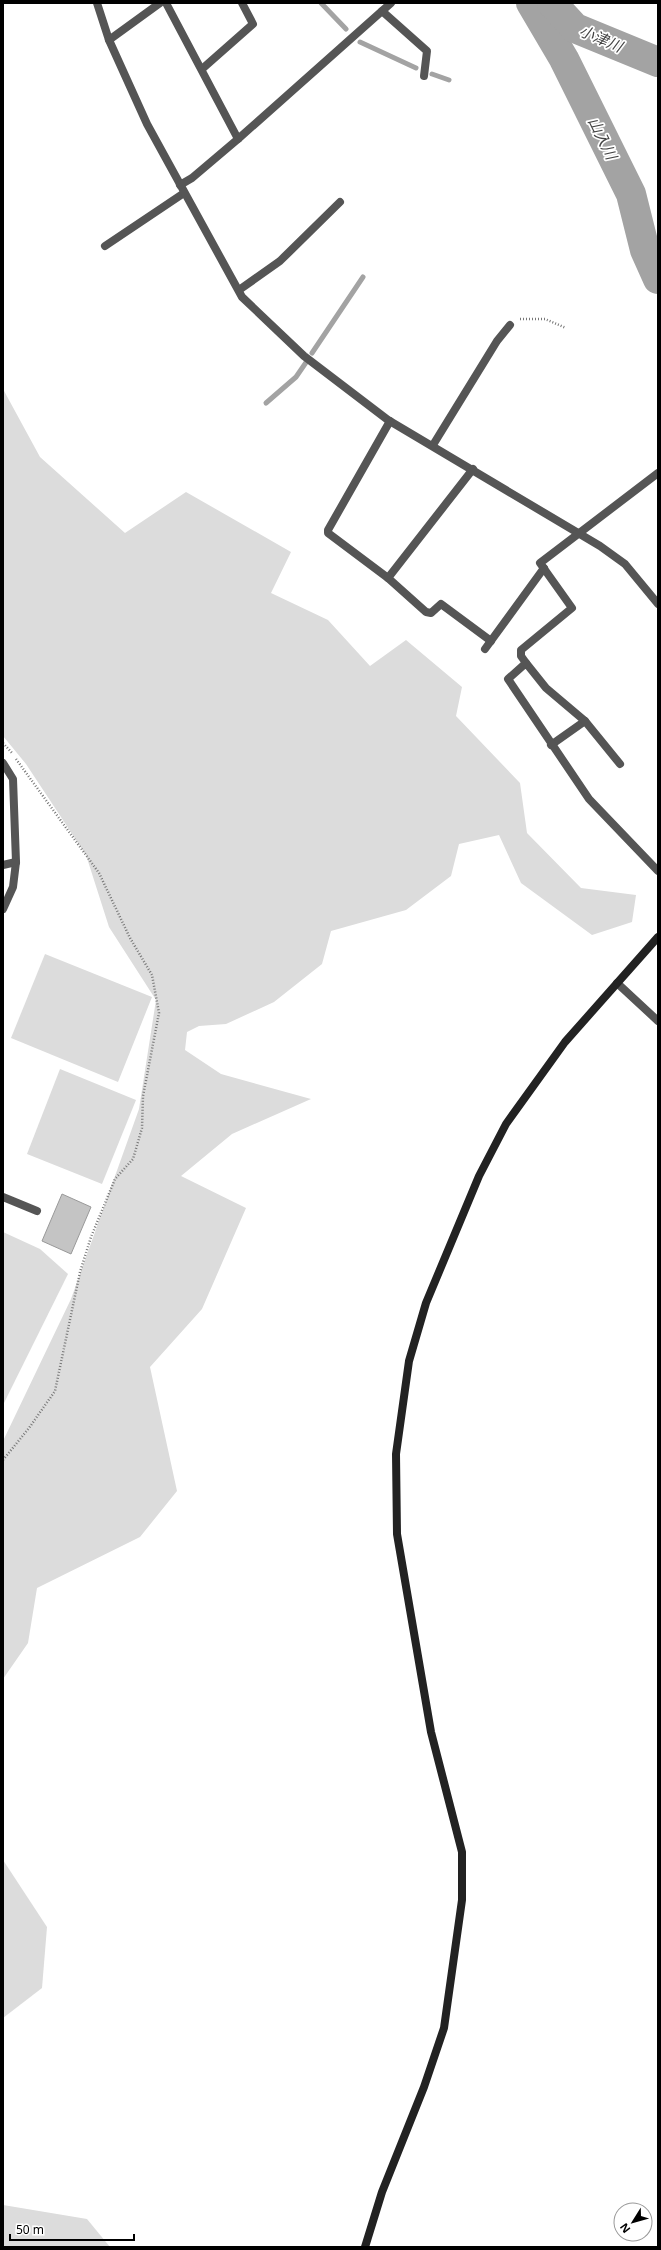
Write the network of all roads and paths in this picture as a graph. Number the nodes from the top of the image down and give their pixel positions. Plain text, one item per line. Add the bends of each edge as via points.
1 (97, 3) edge
2 (160, 3) edge
3 (166, 3) edge
4 (242, 3) edge
5 (391, 3) edge
6 (382, 11) junction
7 (109, 40) junction
8 (202, 69) junction
9 (424, 76) dead end
10 (238, 139) junction
11 (180, 185) junction
12 (184, 193) junction
13 (340, 202) dead end
14 (105, 246) dead end
15 (239, 290) junction
16 (510, 325) joint
17 (566, 328) dead end
18 (390, 421) junction
19 (433, 445) junction
20 (473, 469) junction
21 (658, 473) edge
22 (578, 534) junction
23 (544, 568) junction
24 (388, 578) junction
25 (658, 604) edge
26 (491, 641) junction
27 (485, 649) dead end
28 (526, 663) junction
29 (585, 721) junction
30 (3, 743) edge
31 (551, 745) junction
32 (3, 763) edge
33 (620, 764) dead end
34 (16, 862) junction
35 (3, 865) edge
36 (658, 871) edge
37 (3, 909) edge
38 (658, 937) edge
39 (617, 983) junction
40 (658, 1020) edge
41 (3, 1196) edge
42 (37, 1211) dead end
43 (3, 1460) edge
44 (364, 2247) edge

1 - 7 street
2 - 7 street
3 - 8 street
4 - 8 street via 253,24
5 - 6 street
6 - 9 street via 428,51
6 - 10 street
7 - 11 street via 147,124
8 - 10 street
10 - 11 street
11 - 12 street
12 - 14 street
12 - 15 street
13 - 15 street via 280,261
15 - 18 street via 242,297 304,356
16 - 17 path via 522,318 536,318
16 - 19 street via 497,341
18 - 19 street
18 - 24 street via 328,530 328,533
19 - 20 street
20 - 22 street
20 - 24 street
21 - 22 street
22 - 23 street via 540,563
22 - 25 street via 626,564
23 - 26 street
23 - 28 street via 572,608 521,650 521,656
24 - 26 street via 426,612 435,611 441,604
26 - 27 street
28 - 29 street via 546,688
28 - 31 street via 508,679
29 - 31 street
29 - 33 street
30 - 43 path via 27,771 99,873 130,938 152,975 159,1013 143,1096 142,1128 133,1159 115,1179 91,1237 80,1272 55,1391
31 - 36 street via 589,799
32 - 34 street via 13,779
34 - 35 street
34 - 37 street via 13,888
38 - 39 street
39 - 40 street
39 - 44 street via 565,1042 506,1124 479,1176 426,1303 409,1361 396,1454 397,1534 431,1732 462,1852 462,1900 444,2028
41 - 42 street

